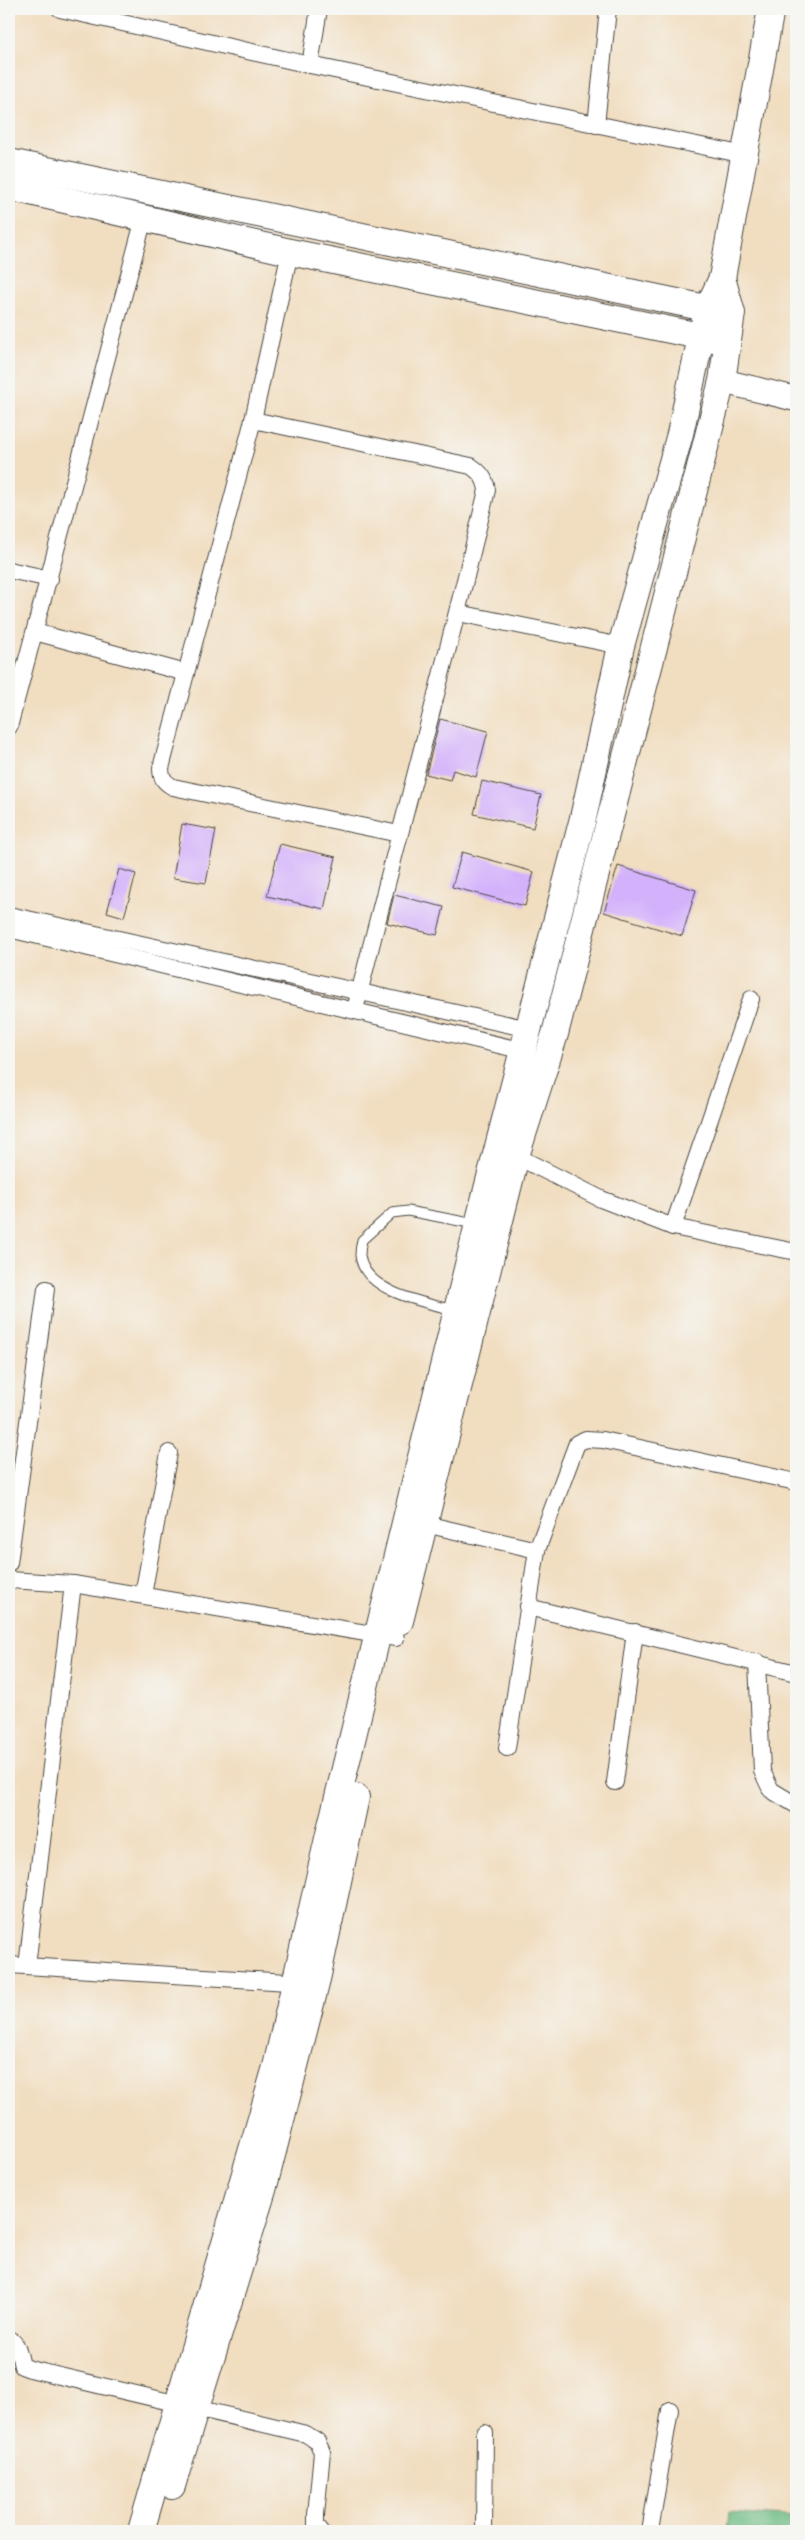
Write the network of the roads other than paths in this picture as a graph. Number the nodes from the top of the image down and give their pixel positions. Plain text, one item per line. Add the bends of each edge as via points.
1 (60, 9) edge
2 (319, 9) edge
3 (608, 9) edge
4 (771, 9) edge
5 (310, 65) junction
6 (596, 124) junction
7 (745, 155) junction
8 (9, 162) edge
9 (9, 187) edge
10 (144, 218) junction
11 (290, 252) junction
12 (720, 311) junction
13 (703, 336) junction
14 (729, 342) junction
15 (722, 381) junction
16 (796, 399) edge
17 (253, 420) junction
18 (680, 434) junction
19 (706, 441) junction
20 (9, 570) edge
21 (50, 579) junction
22 (458, 613) junction
23 (35, 632) junction
24 (621, 646) junction
25 (186, 673) junction
26 (13, 694) edge
27 (9, 727) edge
28 (399, 834) junction
29 (9, 915) edge
30 (9, 929) edge
31 (359, 993) junction
32 (751, 999) dead end
33 (355, 1010) junction
34 (526, 1040) junction
35 (516, 1156) junction
36 (488, 1227) junction
37 (673, 1227) junction
38 (796, 1252) edge
39 (46, 1289) dead end
40 (467, 1313) junction
41 (169, 1453) dead end
42 (796, 1482) edge
43 (426, 1524) junction
44 (537, 1550) junction
45 (9, 1562) edge
46 (9, 1580) edge
47 (73, 1584) junction
48 (143, 1594) junction
49 (528, 1607) junction
50 (635, 1632) junction
51 (387, 1637) junction
52 (757, 1662) junction
53 (796, 1673) edge
54 (507, 1748) dead end
55 (615, 1782) dead end
56 (796, 1805) edge
57 (9, 1965) edge
58 (28, 1966) junction
59 (306, 1983) junction
60 (9, 2338) edge
61 (186, 2406) junction
62 (670, 2410) dead end
63 (485, 2433) dead end
64 (141, 2531) edge
65 (159, 2531) edge
66 (321, 2531) edge
67 (484, 2531) edge
68 (650, 2531) edge

1 - 5 street
2 - 5 street
3 - 6 street
4 - 7 main road
5 - 6 street
6 - 7 street
7 - 12 main road via 722,278
8 - 12 main road
9 - 10 main road
10 - 11 main road
10 - 21 street
11 - 13 main road
11 - 17 street
12 - 13 main road
12 - 14 main road
13 - 14 main road
13 - 18 main road
14 - 15 main road
15 - 16 main road
15 - 19 main road
17 - 22 street via 471,466 481,472 487,490
17 - 25 street
18 - 19 main road
18 - 24 main road
19 - 35 main road via 554,1034
20 - 21 street
21 - 23 street
22 - 24 street
22 - 28 street
23 - 25 street
23 - 26 street
24 - 34 main road via 583,818
25 - 28 street via 160,768 166,783 172,787
26 - 27 street
28 - 31 street
29 - 31 street
30 - 33 street
31 - 33 street
31 - 34 street
32 - 37 street
33 - 34 street
34 - 36 main road
35 - 36 main road
35 - 37 street via 600,1199
36 - 40 main road
36 - 40 lane via 408,1211 392,1213 362,1240 360,1256 370,1276 396,1295
37 - 38 street
39 - 45 street
40 - 43 main road
40 - 51 main road
41 - 48 street
42 - 44 street via 604,1440 586,1439 577,1444
43 - 44 street
43 - 51 main road
44 - 49 street
46 - 47 street
47 - 48 street
47 - 58 street
48 - 51 street
49 - 50 street
49 - 54 street
50 - 52 street
50 - 55 street
51 - 59 main road via 351,1816
52 - 53 street
52 - 56 street via 762,1771 771,1790
57 - 58 street
58 - 59 street
59 - 61 main road via 263,2190
60 - 61 street via 14,2341 22,2366
61 - 64 main road
61 - 65 main road
61 - 66 street via 306,2434 317,2441 322,2452 316,2524
62 - 68 street
63 - 67 street

